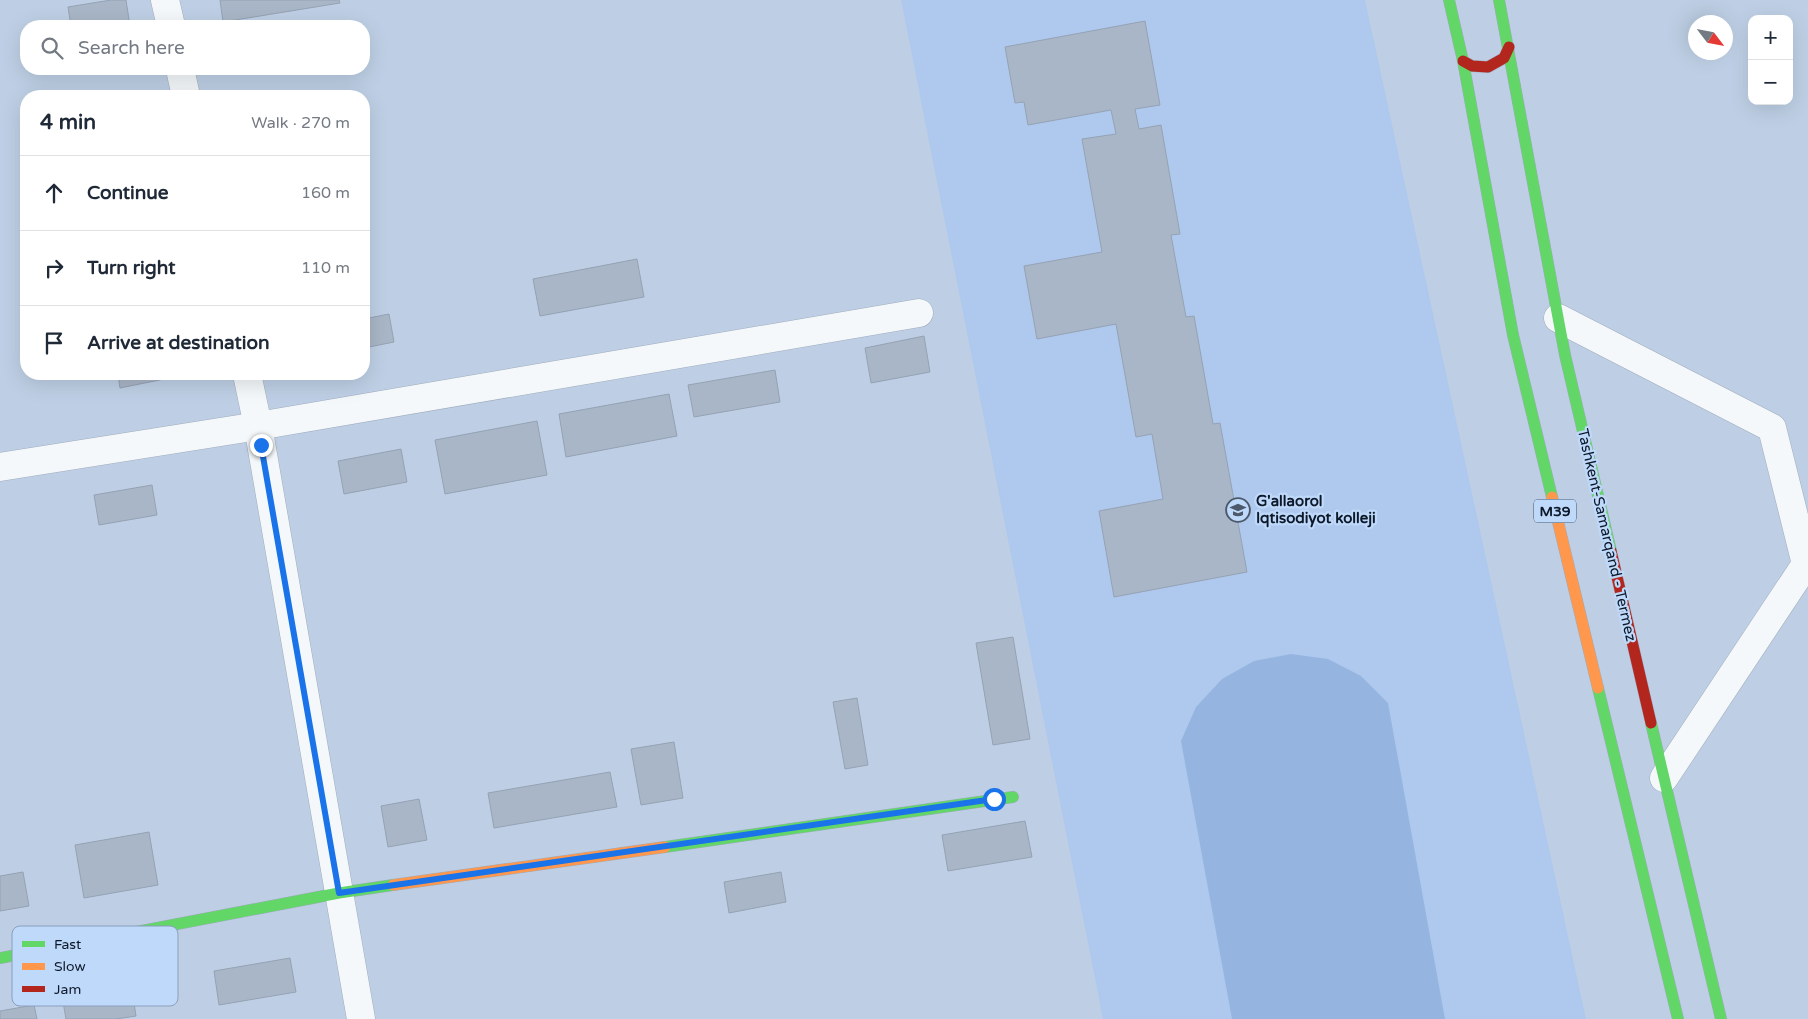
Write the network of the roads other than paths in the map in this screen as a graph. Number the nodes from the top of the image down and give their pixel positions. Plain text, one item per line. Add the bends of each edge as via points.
1 (165, 0) edge
2 (1449, 0) edge
3 (1499, 0) edge
4 (170, 20) edge
5 (1509, 47) junction
6 (1463, 61) junction
7 (181, 75) edge
8 (185, 90) edge
9 (919, 314) dead end
10 (1558, 318) junction
11 (248, 380) edge
12 (258, 426) junction
13 (0, 467) edge
14 (1664, 778) junction
15 (1013, 797) dead end
16 (339, 893) junction
17 (167, 926) edge
18 (361, 1019) edge
19 (1678, 1019) edge
20 (1721, 1019) edge

1 - 4 street
2 - 6 main road, M39
3 - 5 main road, Tashkent-Samarqand - Termez / M39
5 - 6 main road via 1504,58 1488,67 1472,66
5 - 10 main road, Tashkent-Samarqand - Termez / M39
6 - 19 main road, M39 via 1513,335
7 - 8 street
9 - 12 street
10 - 14 main road, Tashkent-Samarqand - Termez / M39
10 - 14 street via 1772,428 1806,564
11 - 12 street
12 - 13 street
12 - 16 street
14 - 20 main road, Tashkent-Samarqand - Termez / M39
15 - 16 main road
16 - 17 main road
16 - 18 street

